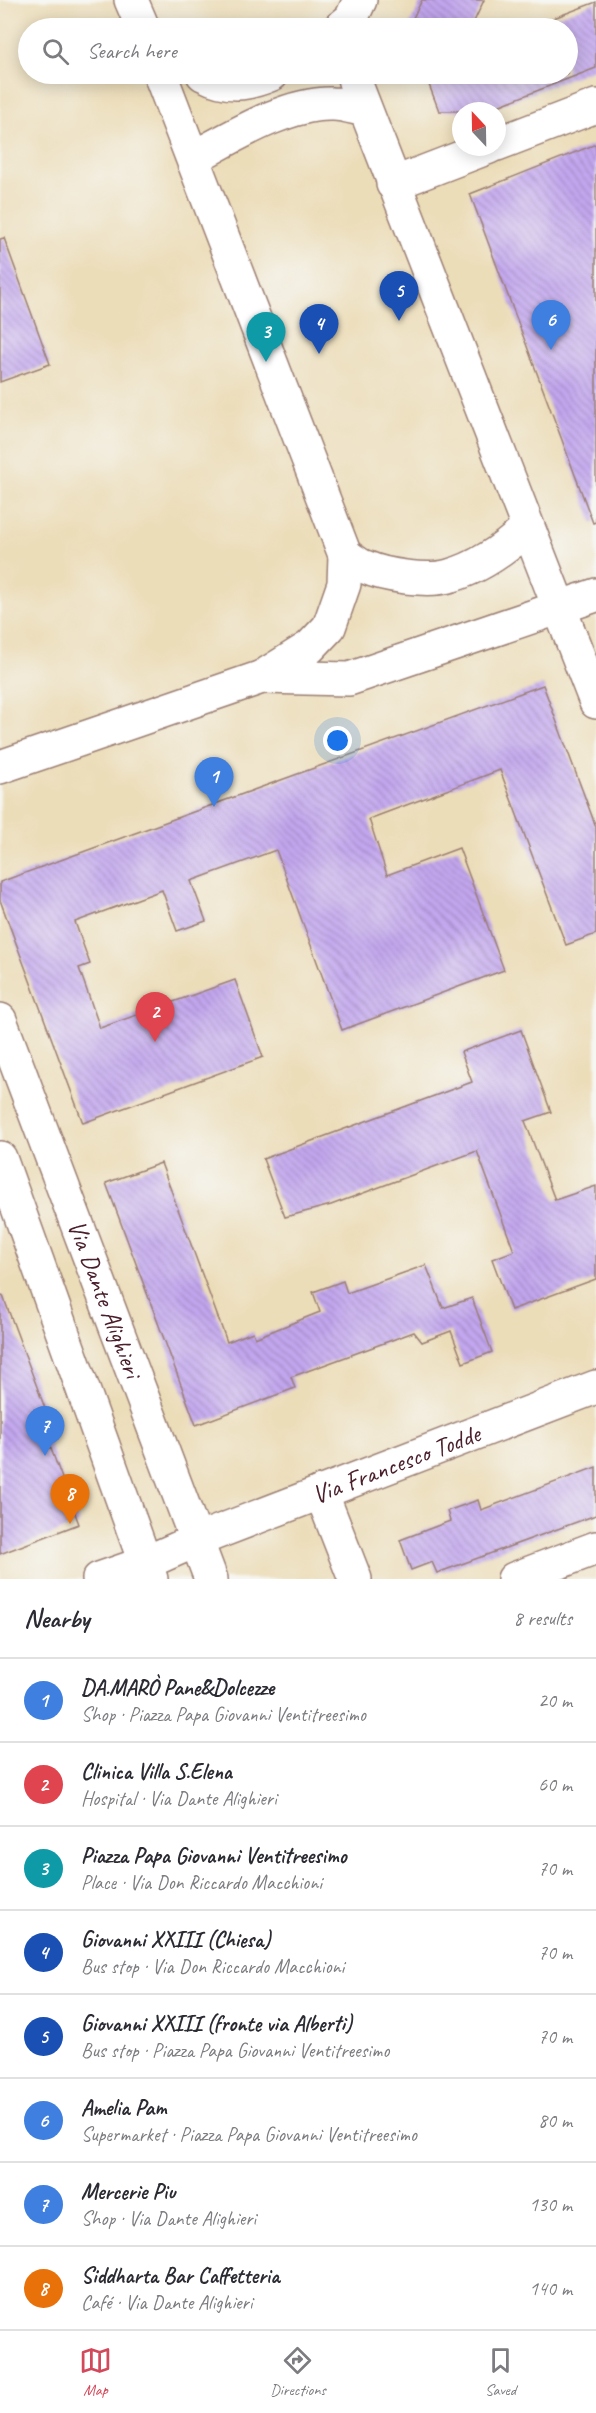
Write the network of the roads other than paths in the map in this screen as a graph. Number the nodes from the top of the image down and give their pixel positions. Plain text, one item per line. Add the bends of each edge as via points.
1 (132, 0) edge
2 (139, 18) edge
3 (164, 84) edge
4 (356, 84) edge
5 (596, 106) edge
6 (365, 110) junction
7 (506, 141) edge
8 (466, 156) edge
9 (193, 158) junction
10 (393, 184) junction
11 (528, 528) junction
12 (345, 555) junction
13 (596, 595) edge
14 (560, 607) junction
15 (262, 677) junction
16 (596, 702) edge
17 (0, 767) edge
18 (0, 1020) edge
19 (0, 1158) edge
20 (596, 1387) edge
21 (321, 1492) junction
22 (197, 1540) junction
23 (596, 1548) edge
24 (148, 1571) edge
25 (99, 1579) edge
26 (211, 1579) edge
27 (355, 1579) edge
28 (514, 1579) edge

1 - 2 street
3 - 9 street
4 - 6 street
5 - 7 street
6 - 9 street via 333,104 300,108
6 - 10 street
8 - 10 street
9 - 12 street
10 - 11 street
11 - 12 street via 483,562 447,577 408,578 366,568
11 - 14 street
12 - 15 street via 344,584 329,627 310,647
13 - 14 street
14 - 15 street via 349,679
14 - 16 street
15 - 17 street
18 - 22 street, Via Dante Alighieri
19 - 24 street, Via Dante Alighieri
20 - 21 street, Via Francesco Todde
21 - 22 street, Via Francesco Todde
21 - 27 street
22 - 24 street, Via Francesco Todde
22 - 26 street, Via Dante Alighieri
23 - 28 street
24 - 25 street, Via Francesco Todde

